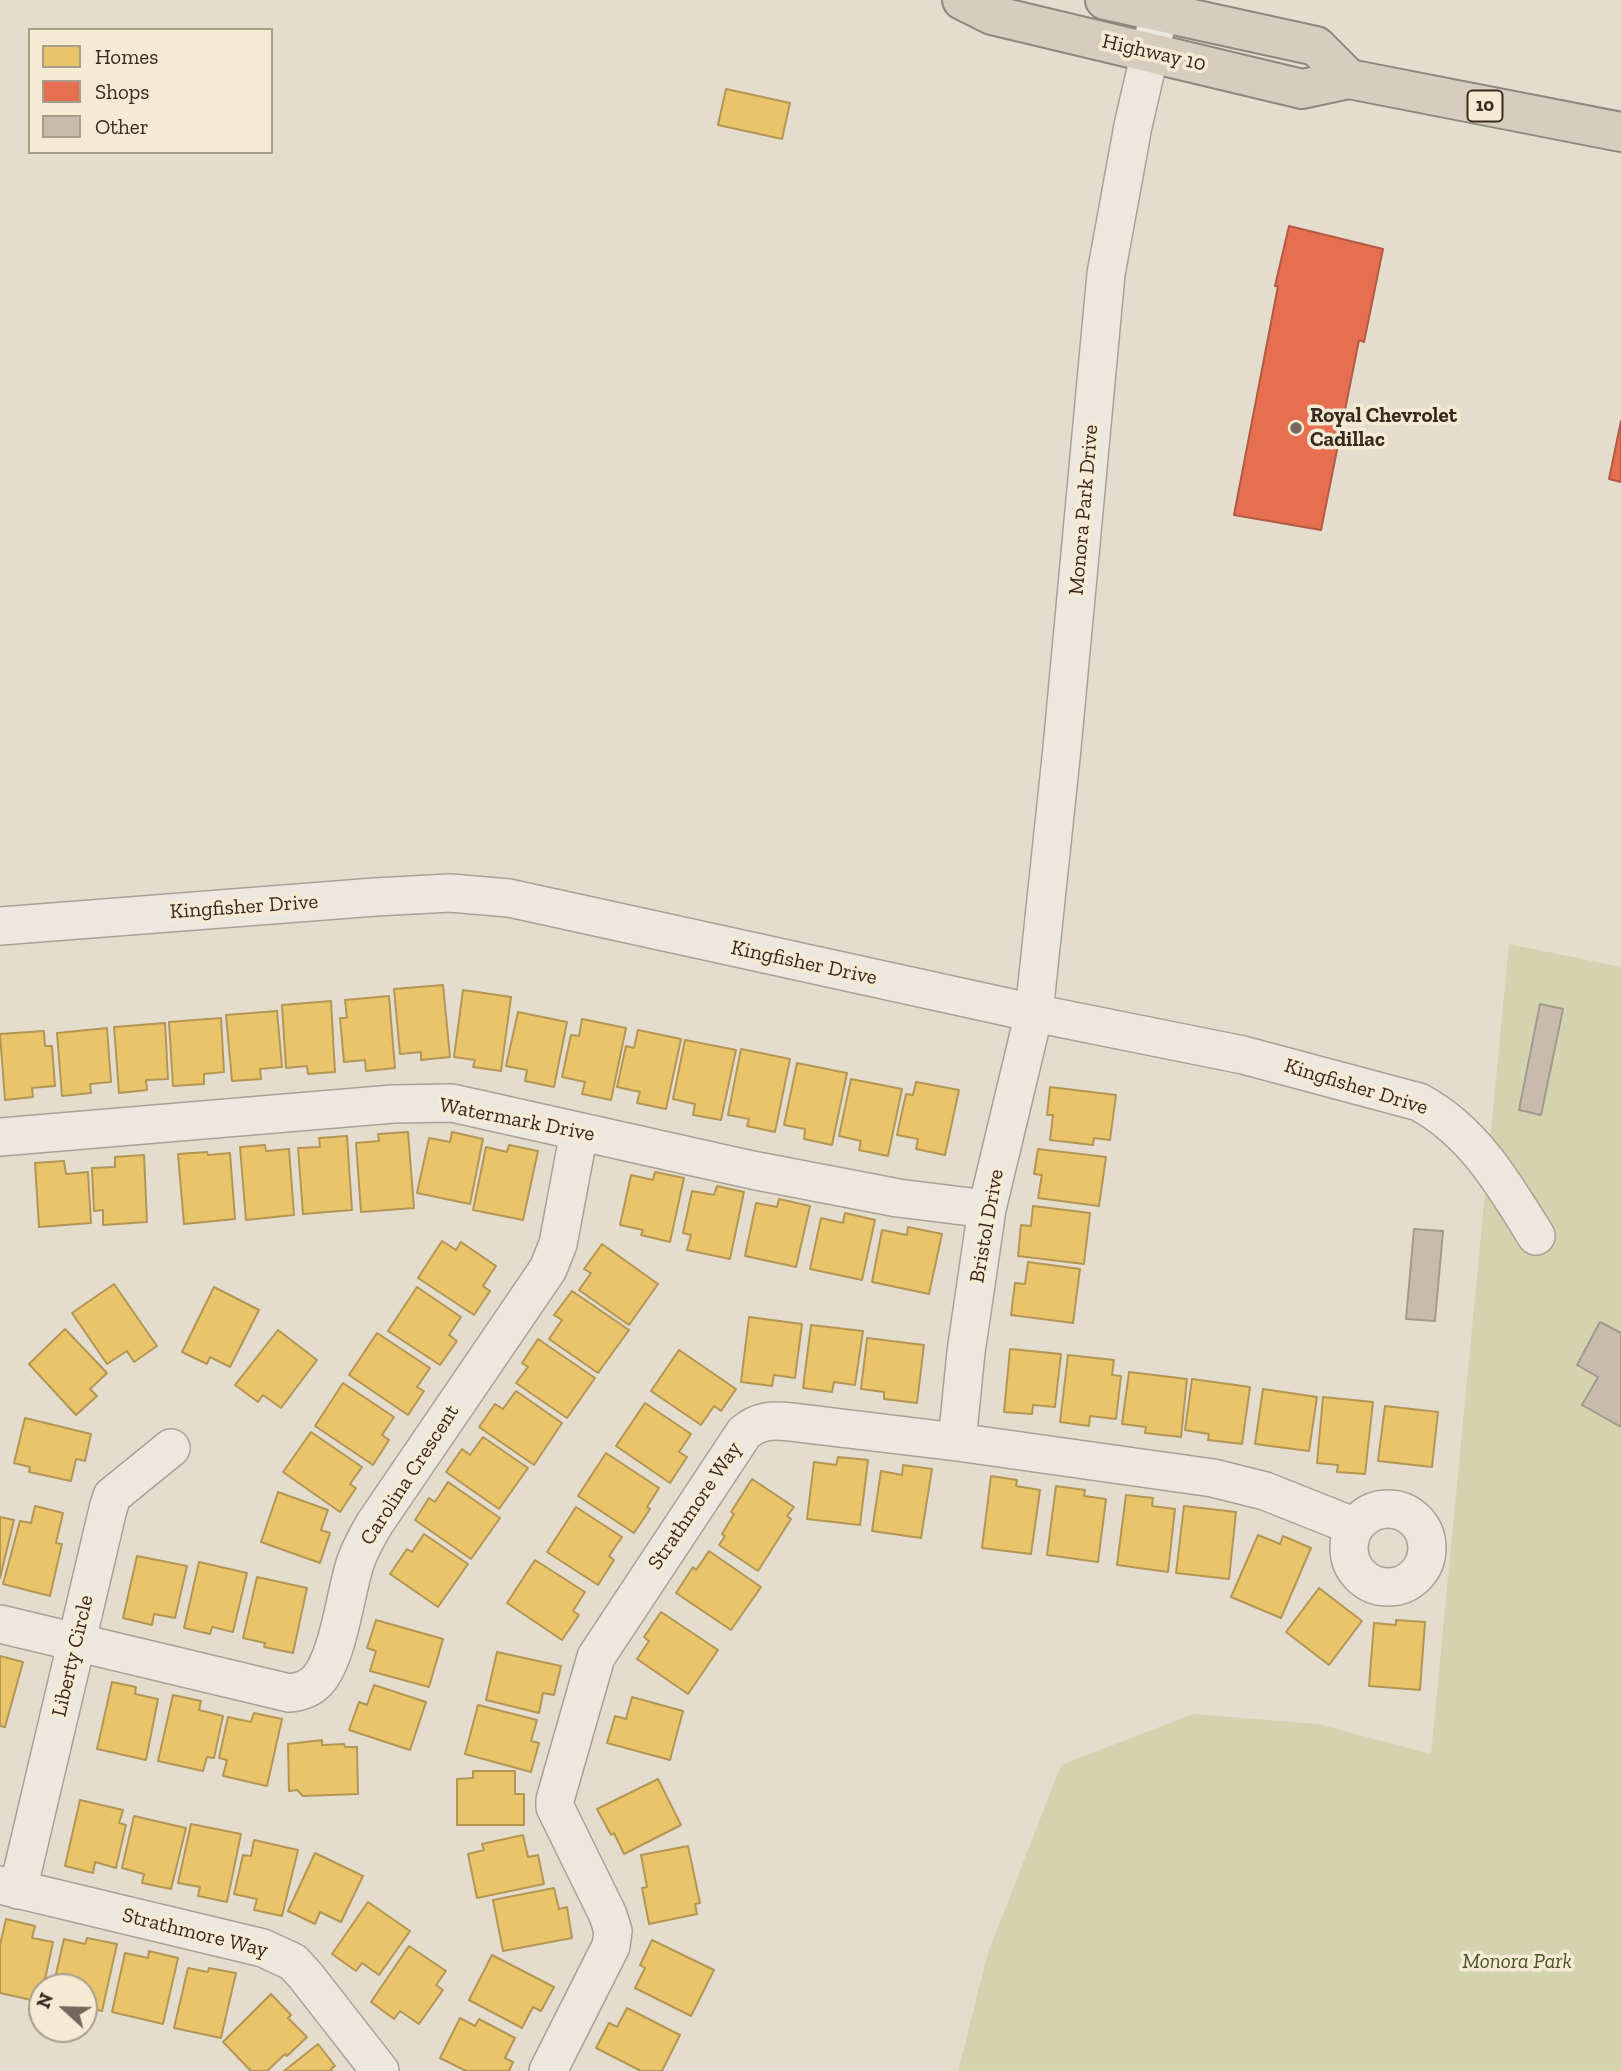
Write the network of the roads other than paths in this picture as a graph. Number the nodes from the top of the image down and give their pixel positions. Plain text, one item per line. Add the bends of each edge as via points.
1 (962, 0) edge
2 (1105, 0) edge
3 (1161, 6) edge
4 (1150, 52) junction
5 (1349, 79) junction
6 (1621, 132) edge
7 (0, 926) edge
8 (1034, 1013) junction
9 (579, 1132) junction
10 (0, 1137) edge
11 (987, 1209) junction
12 (1536, 1236) dead end
13 (957, 1442) junction
14 (171, 1448) dead end
15 (1353, 1526) dead end
16 (0, 1624) edge
17 (76, 1644) junction
18 (9, 1888) edge
19 (380, 2071) edge
20 (548, 2071) edge

1 - 4 highway, Highway 10 / 10 via 992,15
2 - 3 highway, Highway 10
3 - 4 street, Monora Park Drive
3 - 5 highway, Highway 10 via 1316,46
4 - 5 highway, Highway 10 / 10 via 1302,89
4 - 8 street, Monora Park Drive via 1106,274
5 - 6 highway, Highway 10 / 10
7 - 8 street, Kingfisher Drive via 450,893 509,898
8 - 11 street, Bristol Drive
8 - 12 street, Kingfisher Drive via 1243,1055 1419,1102 1440,1113 1492,1166
9 - 10 street, Watermark Drive via 452,1103 405,1103
9 - 11 street, Watermark Drive via 752,1170
9 - 17 street, Carolina Crescent via 558,1244 548,1269 375,1523 354,1564 333,1651 316,1683 289,1693
11 - 13 street, Bristol Drive
13 - 15 street, Strathmore Way via 1213,1478 1265,1491
13 - 20 street, Strathmore Way via 775,1420 752,1426 610,1633 596,1657 555,1807 608,1916 611,1946
14 - 17 street, Liberty Circle via 113,1496
16 - 17 street, Carolina Crescent
17 - 18 street, Liberty Circle
18 - 19 street, Strathmore Way via 263,1948 293,1962

